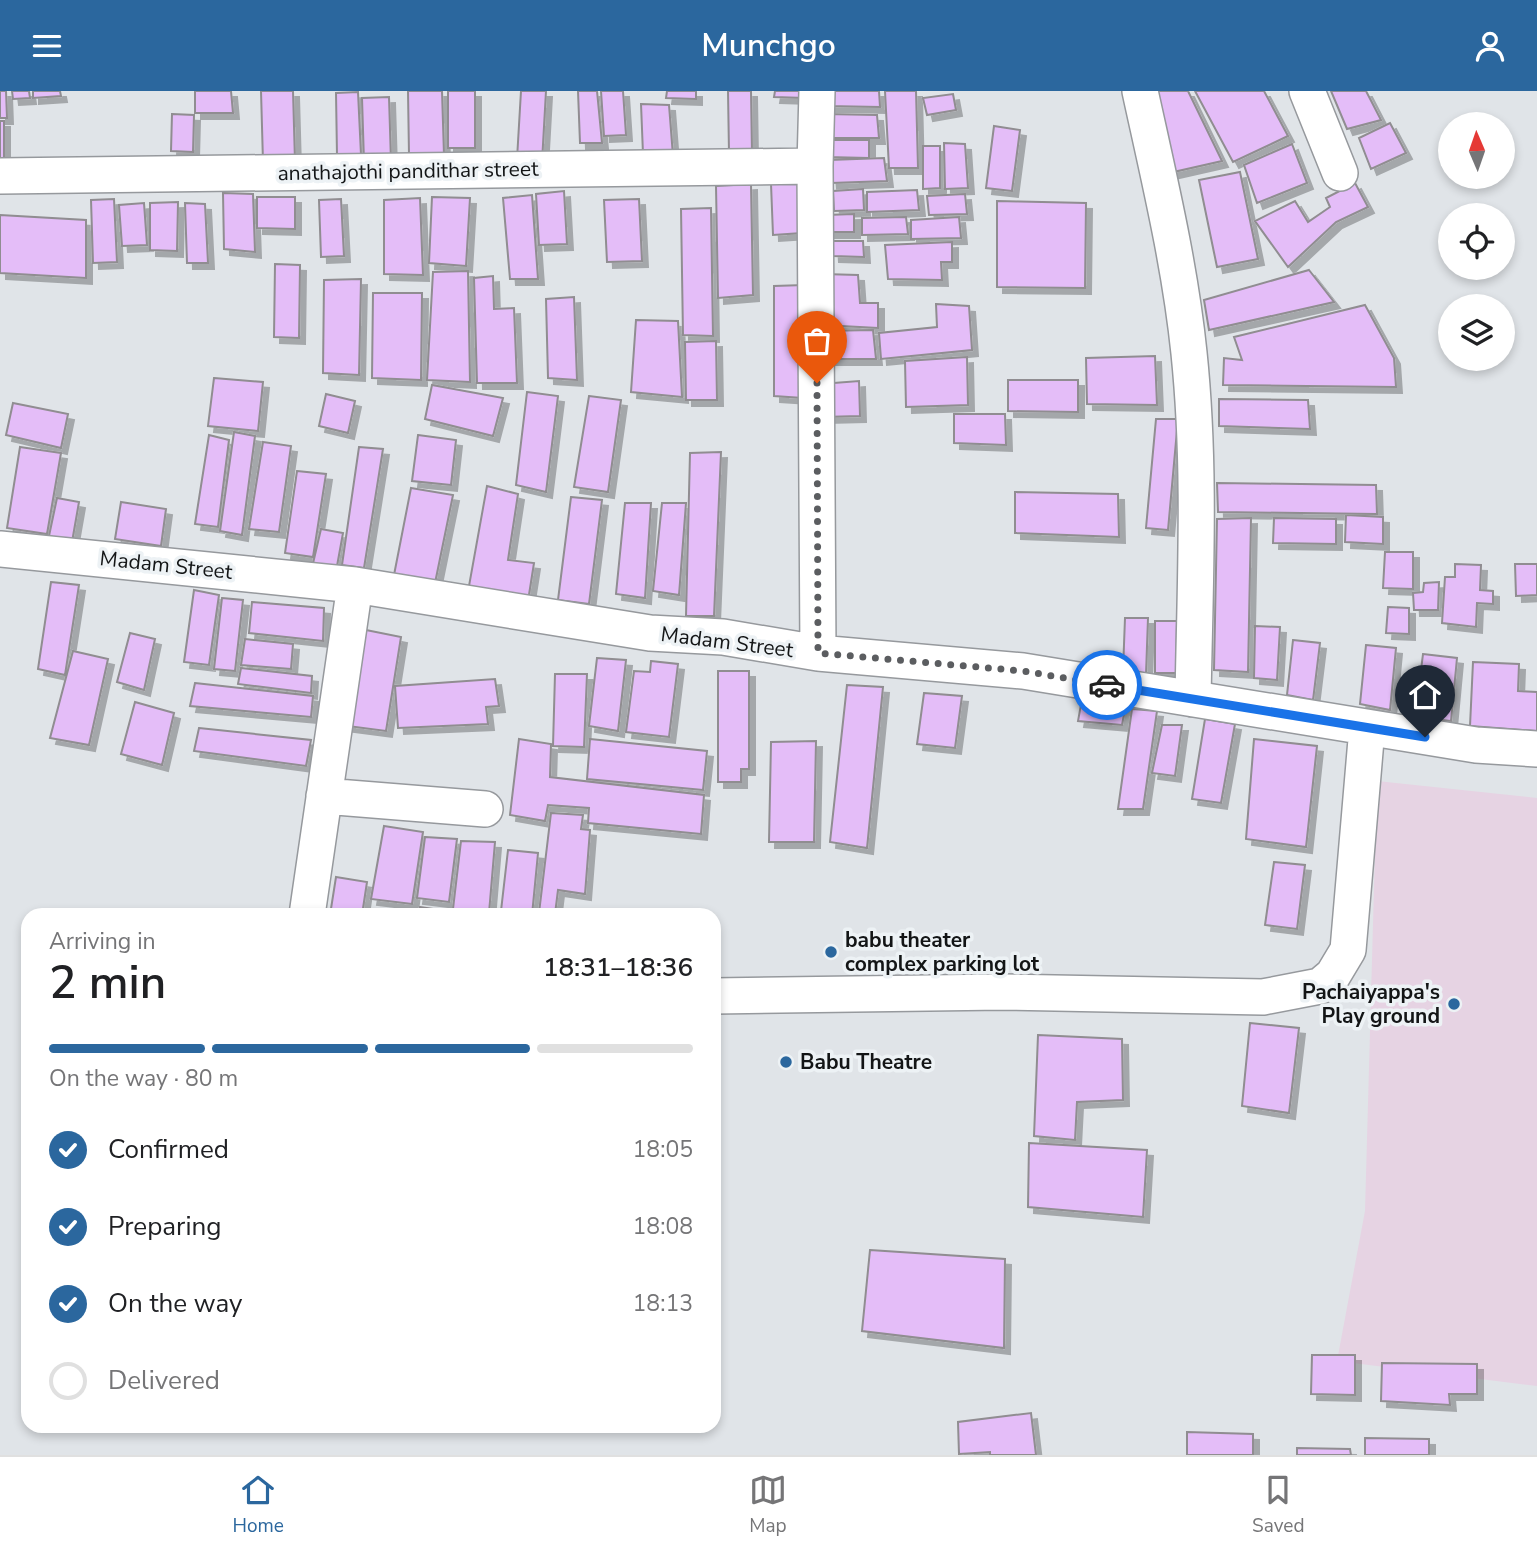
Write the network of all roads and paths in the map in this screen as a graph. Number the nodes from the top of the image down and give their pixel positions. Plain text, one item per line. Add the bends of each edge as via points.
1 (817, 91) edge
2 (1140, 91) edge
3 (1307, 91) edge
4 (815, 166) junction
5 (1340, 173) dead end
6 (0, 176) edge
7 (0, 549) edge
8 (355, 585) junction
9 (818, 653) junction
10 (1193, 699) junction
11 (1367, 728) junction
12 (1537, 749) edge
13 (324, 796) junction
14 (485, 809) dead end
15 (308, 908) edge
16 (721, 996) edge

1 - 4 street
2 - 10 street via 1171,234 1189,353 1197,485
3 - 5 street
4 - 6 street, anathajothi pandithar street
4 - 9 street
7 - 8 street, Madam Street
8 - 9 street, Madam Street via 650,633 723,637
8 - 13 street
9 - 10 street, Madam Street via 1023,671
10 - 11 street, Madam Street
11 - 12 street, Madam Street via 1476,745
11 - 16 street via 1348,950 1333,975 1320,986 1263,997 1003,992
13 - 14 street
13 - 15 street

